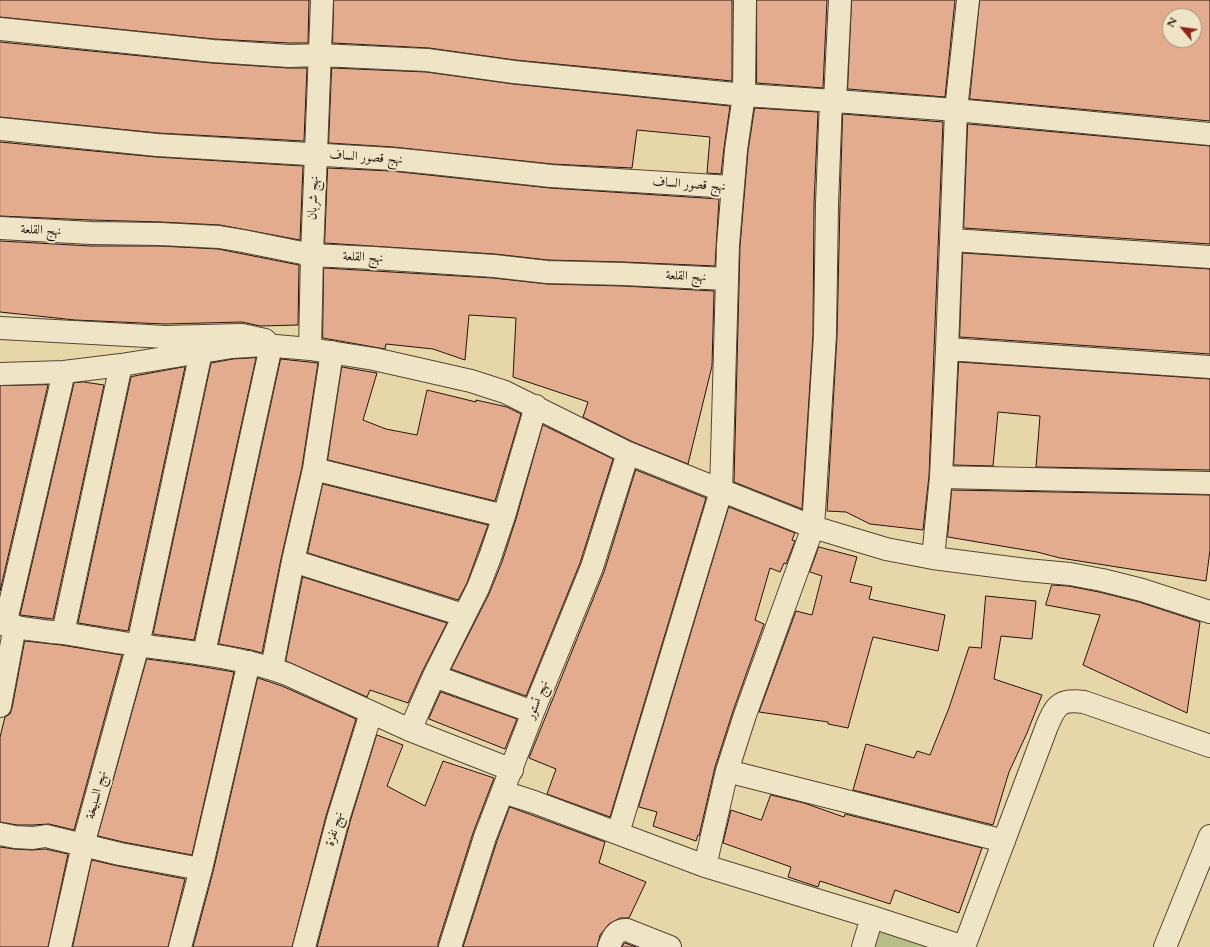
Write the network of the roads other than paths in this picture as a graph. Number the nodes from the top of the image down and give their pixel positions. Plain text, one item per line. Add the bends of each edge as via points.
1 (322, 0) edge
2 (745, 0) edge
3 (840, 0) edge
4 (968, 0) edge
5 (0, 29) edge
6 (320, 55) junction
7 (744, 95) junction
8 (833, 101) junction
9 (956, 110) junction
10 (0, 129) edge
11 (1210, 134) edge
12 (316, 155) junction
13 (732, 187) junction
14 (0, 228) edge
15 (952, 240) junction
16 (312, 255) junction
17 (1210, 257) edge
18 (727, 279) junction
19 (0, 328) edge
20 (271, 346) junction
21 (310, 349) junction
22 (947, 349) junction
23 (201, 352) junction
24 (332, 352) junction
25 (121, 365) junction
26 (1210, 367) edge
27 (64, 372) junction
28 (0, 374) edge
29 (536, 406) junction
30 (628, 453) junction
31 (314, 469) junction
32 (941, 477) junction
33 (1210, 483) edge
34 (721, 491) junction
35 (504, 516) junction
36 (813, 527) junction
37 (933, 558) junction
38 (293, 561) junction
39 (1210, 612) edge
40 (463, 615) junction
41 (7, 625) edge
42 (63, 633) junction
43 (138, 645) junction
44 (204, 653) junction
45 (249, 662) junction
46 (272, 668) junction
47 (434, 676) junction
48 (0, 706) edge
49 (533, 712) junction
50 (371, 713) junction
51 (410, 730) junction
52 (1210, 746) edge
53 (512, 770) junction
54 (727, 771) junction
55 (503, 792) junction
56 (618, 833) junction
57 (0, 834) edge
58 (1210, 836) edge
59 (1004, 841) junction
60 (83, 845) junction
61 (705, 866) junction
62 (201, 869) junction
63 (872, 917) junction
64 (60, 947) edge
65 (180, 947) edge
66 (304, 947) edge
67 (450, 947) edge
68 (608, 947) edge
69 (670, 947) edge
70 (863, 947) edge
71 (964, 947) edge
72 (1166, 947) edge

1 - 6 street, نهج شربان
2 - 7 street
3 - 8 street
4 - 9 street
5 - 6 street via 212,51 289,56
6 - 7 street via 427,60 514,72
6 - 12 street, نهج شربان
7 - 8 street
7 - 13 street
8 - 9 street
8 - 36 street via 826,204 825,335
9 - 11 street
9 - 15 street
10 - 12 street, نهج قصور الساف via 157,145
12 - 13 street, نهج قصور الساف via 432,162 551,176
12 - 16 street, نهج شربان
13 - 18 street
14 - 16 street, نهج القلعة via 219,237
15 - 17 street
15 - 22 street
16 - 18 street, نهج القلعة via 494,266 547,272
16 - 21 street, نهج شربان
18 - 34 street
19 - 20 street via 165,337 242,335 265,340
20 - 21 street
20 - 23 street via 232,347
20 - 44 street
21 - 24 street
22 - 26 street
22 - 32 street
23 - 25 street
23 - 43 street, نهج السبيخة
24 - 29 street via 471,381
24 - 31 street
25 - 27 street
25 - 42 street
27 - 28 street
27 - 41 street
29 - 30 street
29 - 35 street
30 - 34 street
30 - 49 street, نهج تستور via 592,567
31 - 35 street
31 - 38 street
32 - 33 street
32 - 37 street
34 - 36 street
34 - 56 street
35 - 40 street via 478,588
36 - 37 street via 886,549
36 - 54 street
37 - 39 street via 1070,574 1142,590
38 - 40 street
38 - 46 street
40 - 47 street
41 - 42 street
41 - 48 street
42 - 43 street
43 - 44 street
43 - 60 street, نهج السبيخة
44 - 45 street
45 - 46 street
45 - 62 street
46 - 50 street
47 - 49 street
47 - 51 street
49 - 53 street, نهج تستور
50 - 51 street
50 - 66 street, نهج نفزة via 338,819
51 - 53 street
52 - 59 street via 1084,702 1065,702 1052,714
53 - 55 street, نهج تستور
54 - 59 street
54 - 61 street
55 - 56 street
55 - 67 street, نهج تستور via 485,836
56 - 61 street
57 - 60 street via 33,838 46,836
58 - 72 street
59 - 71 street
60 - 62 street
60 - 64 street, نهج السبيخة
61 - 63 street
62 - 65 street
63 - 70 street
63 - 71 street
68 - 69 street via 618,932 627,930

